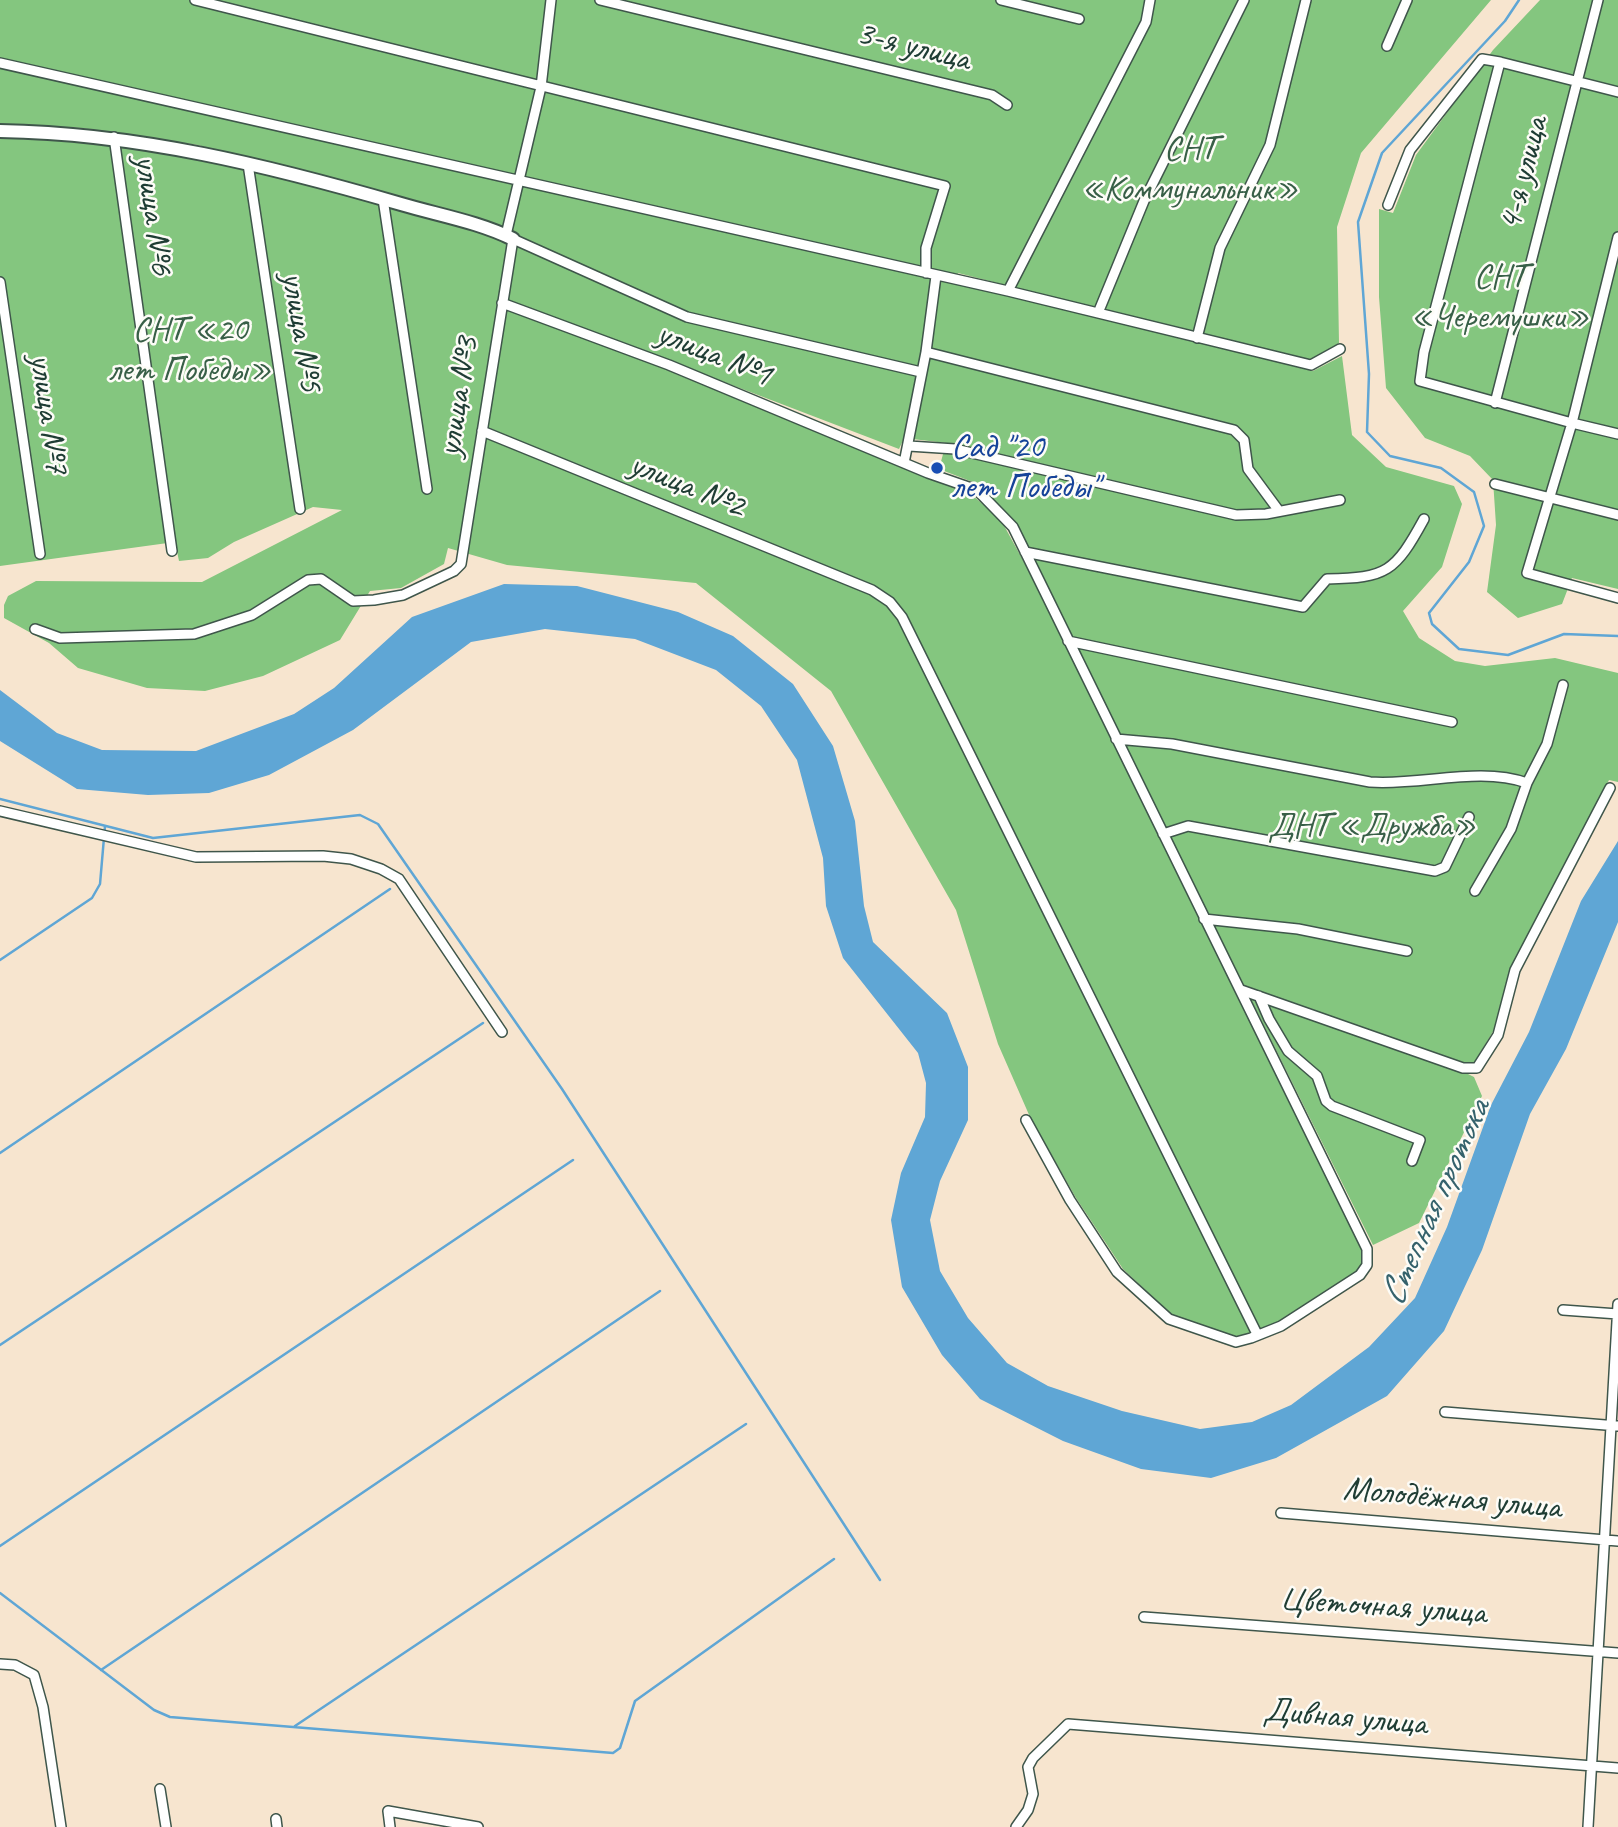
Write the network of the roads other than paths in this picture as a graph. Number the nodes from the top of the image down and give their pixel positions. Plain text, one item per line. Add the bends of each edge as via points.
1 (195, 0) edge
2 (551, 0) edge
3 (600, 0) edge
4 (1001, 0) edge
5 (1150, 0) edge
6 (1244, 0) edge
7 (1306, 0) edge
8 (1407, 0) edge
9 (1598, 0) edge
10 (1079, 19) dead end
11 (1387, 46) dead end
12 (1500, 62) junction
13 (0, 63) edge
14 (1577, 81) junction
15 (541, 87) junction
16 (1618, 92) edge
17 (1007, 105) dead end
18 (0, 131) edge
19 (114, 137) junction
20 (248, 164) junction
21 (520, 179) junction
22 (383, 199) junction
23 (1388, 205) dead end
24 (509, 237) junction
25 (1618, 237) edge
26 (931, 275) junction
27 (0, 282) edge
28 (1008, 291) junction
29 (502, 303) junction
30 (1098, 313) junction
31 (1197, 338) junction
32 (1339, 349) dead end
33 (926, 352) junction
34 (921, 372) junction
35 (1495, 403) junction
36 (1572, 422) junction
37 (482, 431) junction
38 (1618, 434) edge
39 (909, 446) junction
40 (904, 463) junction
41 (1495, 484) dead end
42 (427, 489) dead end
43 (1548, 497) junction
44 (1340, 500) dead end
45 (300, 509) dead end
46 (1279, 511) junction
47 (1618, 515) edge
48 (1424, 519) dead end
49 (172, 551) dead end
50 (1025, 552) junction
51 (40, 554) dead end
52 (1618, 598) edge
53 (35, 629) dead end
54 (1068, 641) junction
55 (1563, 685) dead end
56 (1452, 722) dead end
57 (1115, 738) junction
58 (1527, 783) junction
59 (1610, 788) dead end
60 (0, 811) edge
61 (1469, 817) dead end
62 (1163, 834) junction
63 (1475, 891) dead end
64 (1204, 919) junction
65 (1407, 951) dead end
66 (1241, 990) junction
67 (1259, 996) junction
68 (502, 1032) dead end
69 (1026, 1120) dead end
70 (1412, 1161) dead end
71 (1618, 1304) edge
72 (1563, 1310) dead end
73 (1617, 1314) edge
74 (1257, 1334) junction
75 (1445, 1412) dead end
76 (1615, 1425) edge
77 (1281, 1513) dead end
78 (1605, 1540) junction
79 (1618, 1541) edge
80 (1144, 1618) dead end
81 (1599, 1652) junction
82 (1618, 1653) edge
83 (0, 1664) edge
84 (1590, 1765) junction
85 (1618, 1768) edge
86 (160, 1789) dead end
87 (60, 1823) edge
88 (166, 1827) edge
89 (390, 1827) edge
90 (478, 1827) edge
91 (1016, 1827) edge
92 (1588, 1827) edge

1 - 15 street
2 - 15 street, улица №3
3 - 17 street, 3-я улица via 992,95
4 - 10 street
5 - 28 street via 1146,22
6 - 30 street via 1143,201
7 - 31 street via 1269,145 1220,248
8 - 11 street
9 - 14 street, 4-я улица
12 - 14 street
12 - 23 street via 1482,60 1410,150
12 - 35 street via 1420,381
13 - 21 street
14 - 16 street
14 - 35 street, 4-я улица
15 - 21 street, улица №3
15 - 26 street via 945,186 926,248
18 - 19 street
19 - 20 street
19 - 49 street, улица №6
20 - 22 street
20 - 45 street, улица №5
21 - 24 street, улица №3
21 - 26 street
22 - 24 street
22 - 42 street
24 - 29 street, улица №3
24 - 34 street via 687,317
25 - 36 street
26 - 28 street
26 - 33 street
27 - 51 street, улица №7
28 - 30 street
29 - 37 street, улица №3
29 - 40 street, улица №1 via 669,365
30 - 31 street
31 - 32 street via 1311,365
33 - 34 street
33 - 46 street via 1234,430 1244,440 1248,469
34 - 39 street
35 - 36 street
36 - 38 street
36 - 43 street
37 - 53 street, улица №3 via 461,564 403,595 353,601 321,579 308,580 252,615 194,634 60,638
37 - 74 street, улица №2 via 872,590 890,602 902,617
39 - 40 street
39 - 46 street via 955,449 1236,514
40 - 50 street, улица №1 via 977,489 1013,527
41 - 43 street
43 - 47 street
43 - 52 street via 1528,575
44 - 46 street
48 - 50 street via 1390,568 1369,578 1327,579 1303,607
50 - 54 street, улица №1
54 - 56 street
54 - 57 street, улица №1
55 - 58 street via 1547,744
57 - 58 street via 1172,744 1370,782 1469,777
57 - 62 street, улица №1
58 - 63 street via 1502,849
59 - 67 street via 1515,970 1498,1035 1477,1068 1463,1068
60 - 68 street via 196,857 323,856 381,869 399,879
61 - 62 street via 1445,867 1435,871 1188,825
62 - 64 street, улица №1
64 - 65 street via 1298,929
64 - 66 street, улица №1
66 - 67 street
66 - 74 street, улица №1 via 1367,1250 1367,1265 1360,1275 1281,1326
67 - 70 street via 1288,1051 1317,1076 1326,1101 1420,1140
69 - 74 street, улица №1 via 1117,1272 1169,1319 1236,1342
71 - 73 street
72 - 73 street
73 - 76 street
75 - 76 street
76 - 78 street
77 - 78 street, Молодёжная улица
78 - 79 street, Молодёжная улица
78 - 81 street
80 - 81 street, Цветочная улица
81 - 82 street, Цветочная улица
81 - 84 street
83 - 87 street via 27,1669 34,1675
84 - 85 street, Дивная улица
84 - 91 street, Дивная улица via 1068,1724 1033,1758 1028,1768 1033,1794
84 - 92 street
86 - 88 street
89 - 90 street via 388,1811

